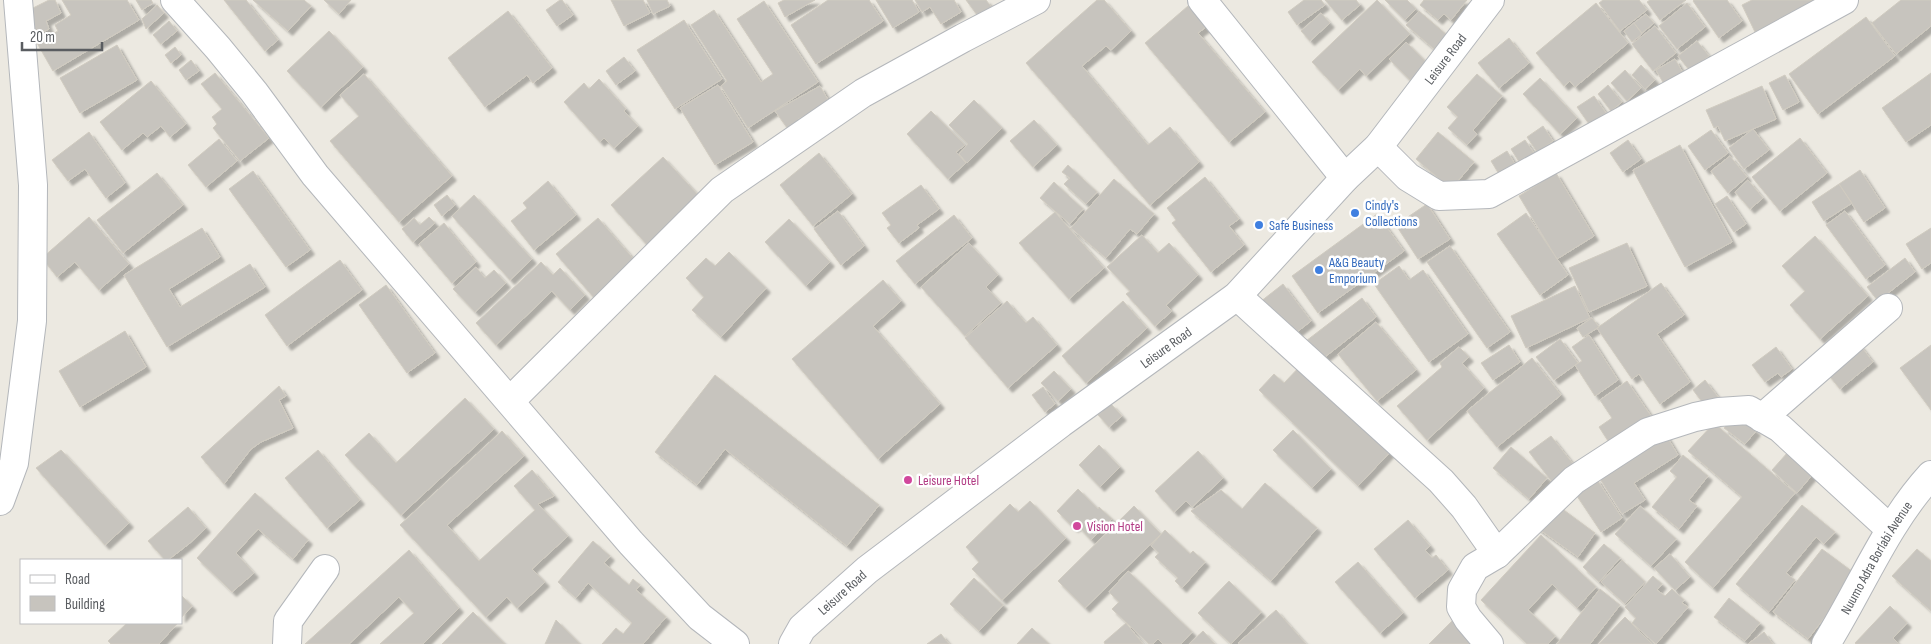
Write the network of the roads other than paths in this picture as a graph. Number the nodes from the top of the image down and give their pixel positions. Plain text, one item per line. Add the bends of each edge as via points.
1 (18, 0) edge
2 (175, 0) edge
3 (1036, 0) edge
4 (1202, 0) edge
5 (1490, 0) edge
6 (1844, 0) edge
7 (1378, 147) junction
8 (1345, 178) junction
9 (1238, 296) junction
10 (1888, 308) dead end
11 (510, 401) junction
12 (1762, 418) junction
13 (1931, 475) edge
14 (0, 501) edge
15 (1890, 529) junction
16 (1496, 554) junction
17 (325, 569) dead end
18 (287, 644) edge
19 (734, 644) edge
20 (793, 644) edge
21 (1489, 644) edge
22 (1826, 644) edge

1 - 14 street via 33,184 32,321 14,463
2 - 11 street via 254,92 315,175
3 - 11 street via 863,93 722,190
4 - 8 street
5 - 7 street, Leisure Road
6 - 7 street via 1489,194 1439,196 1408,177
7 - 8 street, Leisure Road
8 - 9 street, Leisure Road
9 - 16 street via 1441,480
9 - 20 street, Leisure Road via 1061,423 867,570 802,628
10 - 12 street
11 - 19 street via 631,543 700,617
12 - 15 street via 1780,428
12 - 16 street via 1749,410 1719,412 1648,432 1574,480
13 - 15 street, Nuumo Adra Borlabi Avenue
15 - 22 street, Nuumo Adra Borlabi Avenue
16 - 21 street via 1475,567 1462,590 1461,607
17 - 18 street via 288,621

